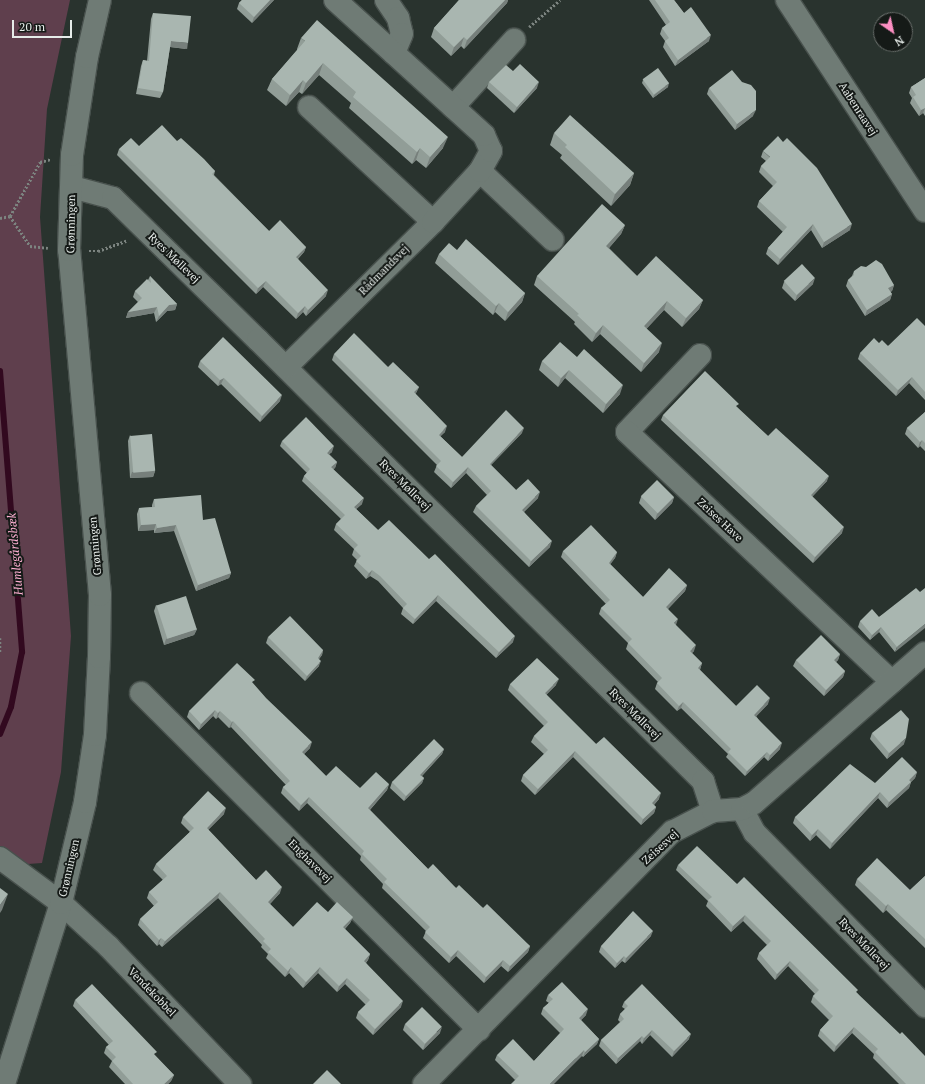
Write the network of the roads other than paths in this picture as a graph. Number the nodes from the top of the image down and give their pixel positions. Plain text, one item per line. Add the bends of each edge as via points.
1 (100, 0) edge
2 (335, 0) edge
3 (386, 0) edge
4 (794, 3) edge
5 (514, 40) road end
6 (394, 53) junction
7 (453, 107) junction
8 (309, 108) dead end
9 (480, 171) junction
10 (72, 187) junction
11 (925, 211) edge
12 (434, 222) junction
13 (553, 240) dead end
14 (700, 355) dead end
15 (286, 367) junction
16 (925, 653) edge
17 (892, 682) junction
18 (141, 693) dead end
19 (742, 809) junction
20 (713, 811) junction
21 (0, 858) edge
22 (61, 903) junction
23 (925, 1006) edge
24 (479, 1030) junction
25 (4, 1084) edge
26 (240, 1084) edge
27 (424, 1084) edge

1 - 10 street, Grønningen via 87,57 72,155
2 - 6 street, Rådmandsvej
3 - 6 street via 398,18 402,34
4 - 11 street, Aabenraavej
5 - 7 street
6 - 7 street, Rådmandsvej
7 - 9 street, Rådmandsvej via 484,136 491,151
8 - 12 street
9 - 12 street, Rådmandsvej
9 - 13 street
10 - 15 street, Ryes Møllevej via 113,198
10 - 22 street, Grønningen via 69,250 100,595 100,657 95,735 85,802
12 - 15 street, Rådmandsvej
14 - 17 street, Zeises Have via 627,432
15 - 20 street, Ryes Møllevej via 703,781
16 - 17 street, Zeisesvej
17 - 19 street, Zeisesvej via 754,803
18 - 24 street, Enghavevej
19 - 20 street, Zeisesvej
19 - 23 street, Ryes Møllevej via 755,833
20 - 24 street, Zeisesvej via 672,832
21 - 22 street, Vendekobbel
22 - 25 street, Grønningen
22 - 26 street, Vendekobbel via 109,947
24 - 27 street, Zeisesvej

